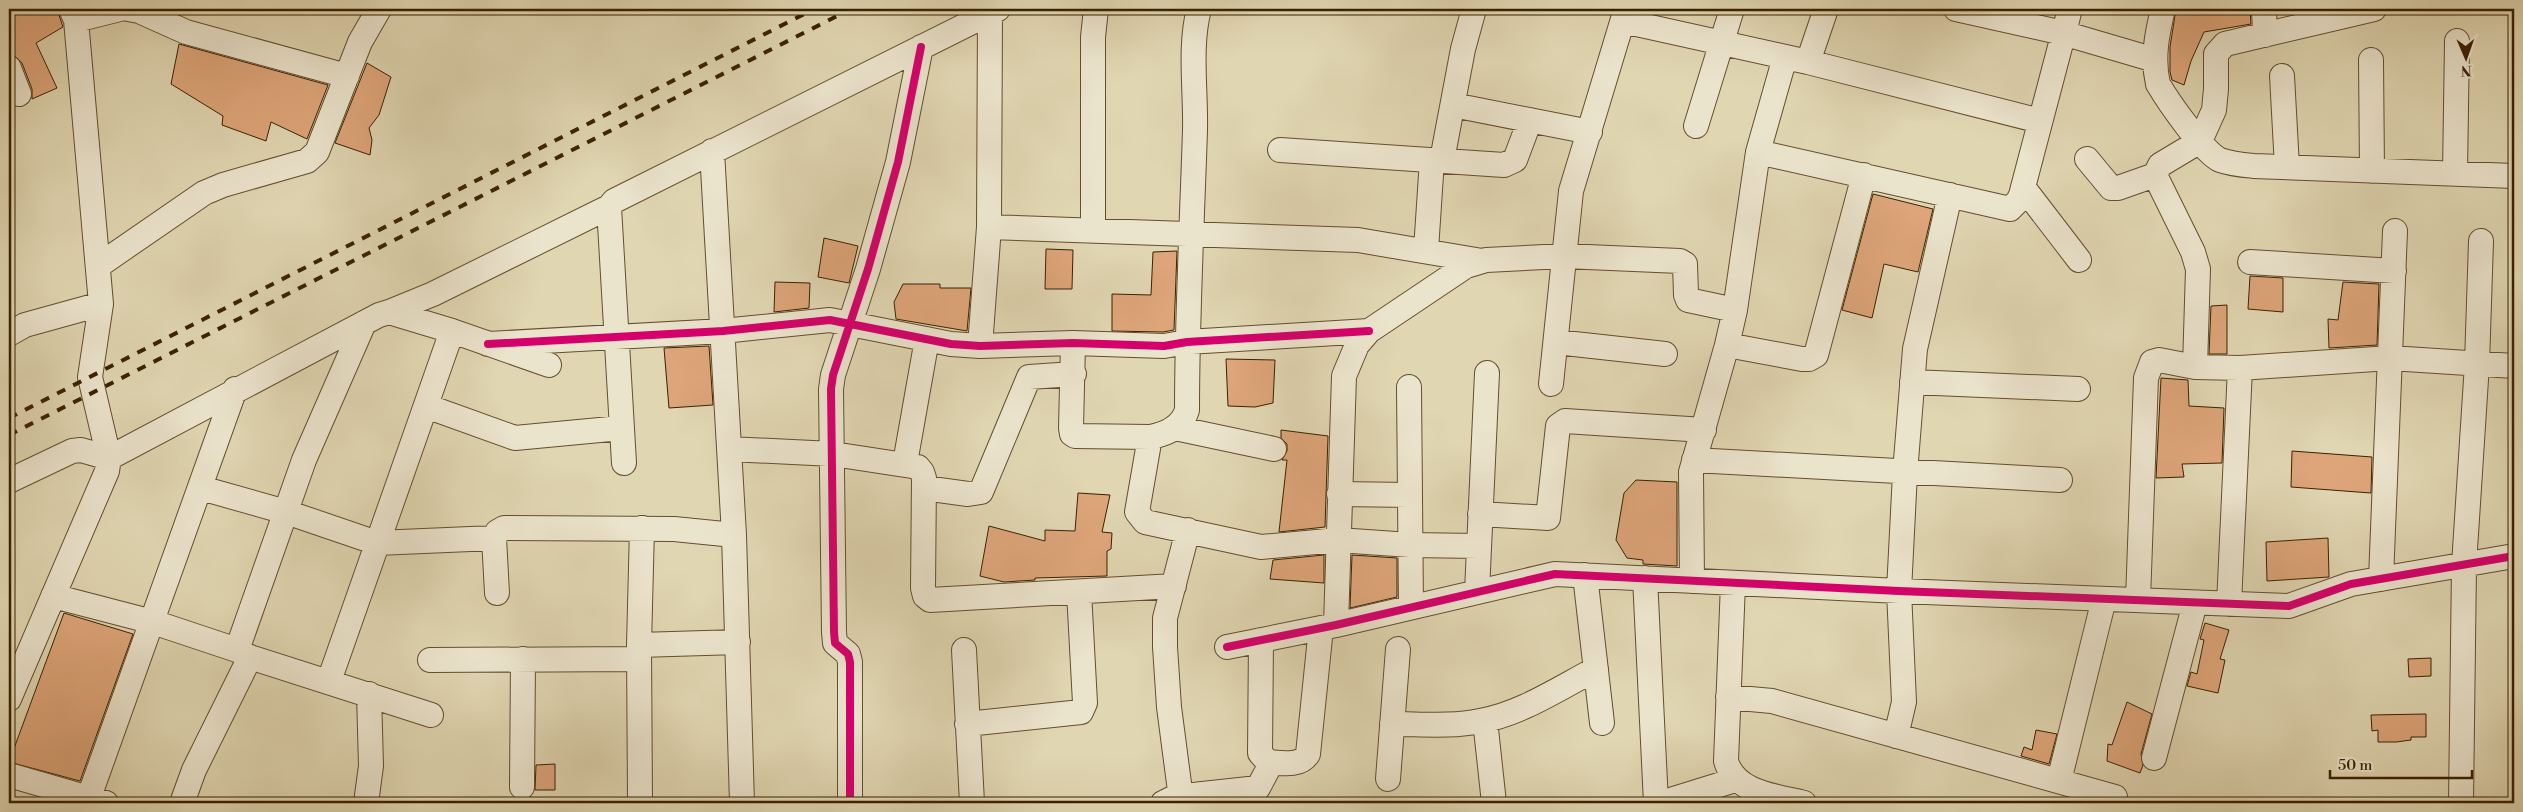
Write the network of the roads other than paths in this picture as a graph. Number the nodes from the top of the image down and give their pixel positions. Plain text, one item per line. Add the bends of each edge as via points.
1 (120, 9) edge
2 (128, 9) edge
3 (379, 9) edge
4 (1096, 9) edge
5 (1199, 9) edge
6 (1474, 9) edge
7 (1732, 9) edge
8 (1826, 9) edge
9 (1956, 9) edge
10 (2070, 9) edge
11 (2163, 9) edge
12 (2264, 9) edge
13 (2374, 9) edge
14 (994, 11) edge
15 (73, 14) edge
16 (1625, 15) edge
17 (2063, 33) junction
18 (2265, 34) junction
19 (2457, 41) dead end
20 (1722, 43) junction
21 (921, 47) junction
22 (1785, 57) junction
23 (2155, 60) junction
24 (2371, 60) dead end
25 (1808, 62) junction
26 (9, 68) edge
27 (347, 76) junction
28 (2282, 76) dead end
29 (19, 94) dead end
30 (1453, 105) junction
31 (1530, 120) junction
32 (2040, 121) junction
33 (1696, 126) dead end
34 (1590, 132) junction
35 (2200, 141) junction
36 (1280, 150) dead end
37 (712, 151) junction
38 (1758, 152) junction
39 (2086, 159) dead end
40 (1437, 160) junction
41 (2287, 167) junction
42 (2372, 171) junction
43 (2454, 173) junction
44 (1864, 175) junction
45 (2155, 175) junction
46 (2514, 176) edge
47 (2023, 187) junction
48 (1950, 196) junction
49 (610, 207) junction
50 (989, 227) junction
51 (1093, 230) junction
52 (2395, 231) dead end
53 (1192, 234) junction
54 (2481, 241) dead end
55 (1426, 250) junction
56 (1564, 256) junction
57 (2079, 260) dead end
58 (1482, 261) junction
59 (2250, 262) dead end
60 (98, 266) junction
61 (2394, 271) junction
62 (101, 304) junction
63 (1735, 310) junction
64 (389, 312) junction
65 (364, 323) junction
66 (849, 324) junction
67 (452, 331) junction
68 (723, 331) junction
69 (1369, 331) junction
70 (9, 334) edge
71 (616, 338) junction
72 (928, 339) junction
73 (1187, 342) junction
74 (1556, 342) junction
75 (1073, 343) junction
76 (488, 344) junction
77 (1727, 345) junction
78 (980, 346) junction
79 (1665, 354) dead end
80 (2390, 358) junction
81 (2477, 364) junction
82 (549, 365) dead end
83 (2514, 366) edge
84 (2195, 367) junction
85 (2240, 368) junction
86 (1487, 373) dead end
87 (1074, 374) junction
88 (1912, 382) junction
89 (1551, 384) dead end
90 (1409, 388) dead end
91 (2078, 388) dead end
92 (235, 390) junction
93 (426, 406) junction
94 (621, 428) junction
95 (1176, 428) junction
96 (1704, 430) junction
97 (1150, 437) junction
98 (729, 449) junction
99 (1274, 449) dead end
100 (833, 454) junction
101 (109, 458) junction
102 (1694, 460) junction
103 (624, 463) dead end
104 (905, 463) junction
105 (1905, 473) junction
106 (2060, 480) dead end
107 (9, 481) edge
108 (201, 488) junction
109 (924, 488) junction
110 (1339, 494) junction
111 (1410, 495) junction
112 (286, 512) junction
113 (1480, 514) junction
114 (642, 528) junction
115 (1188, 530) junction
116 (734, 535) junction
117 (494, 538) junction
118 (1338, 540) junction
119 (378, 543) junction
120 (1410, 545) junction
121 (1479, 546) junction
122 (2514, 556) edge
123 (2464, 565) junction
124 (1584, 575) junction
125 (1645, 578) junction
126 (2381, 579) junction
127 (1692, 581) junction
128 (1733, 583) junction
129 (1174, 586) junction
130 (1899, 591) junction
131 (1079, 592) junction
132 (1477, 592) junction
133 (496, 593) dead end
134 (53, 596) junction
135 (2104, 599) junction
136 (2138, 600) junction
137 (2195, 603) junction
138 (2229, 604) junction
139 (1411, 608) junction
140 (153, 622) junction
141 (1328, 626) junction
142 (1261, 640) junction
143 (738, 642) junction
144 (1228, 647) dead end
145 (1398, 649) dead end
146 (964, 650) dead end
147 (639, 652) junction
148 (244, 653) junction
149 (523, 659) junction
150 (430, 660) dead end
151 (1596, 670) junction
152 (329, 681) junction
153 (369, 694) junction
154 (1728, 697) junction
155 (9, 700) edge
156 (431, 715) dead end
157 (1485, 720) junction
158 (1602, 722) dead end
159 (967, 724) junction
160 (1392, 724) junction
161 (1896, 736) junction
162 (2154, 758) dead end
163 (1268, 762) junction
164 (9, 775) edge
165 (1388, 779) dead end
166 (1736, 780) junction
167 (2059, 781) junction
168 (522, 786) dead end
169 (2115, 796) dead end
170 (1765, 799) edge
171 (97, 800) edge
172 (1169, 800) edge
173 (182, 803) edge
174 (366, 803) edge
175 (640, 803) edge
176 (742, 803) edge
177 (850, 803) edge
178 (972, 803) edge
179 (1494, 803) edge
180 (1656, 803) edge
181 (1661, 803) edge
182 (1804, 803) edge
183 (2461, 803) edge

1 - 15 street
2 - 27 street via 186,32
3 - 27 street via 360,42
4 - 51 street via 1093,37
5 - 53 street via 1195,35
6 - 30 street
7 - 20 street
8 - 25 street
9 - 17 street
10 - 17 street
11 - 23 street
12 - 18 street
13 - 18 street
14 - 21 street
14 - 50 street
15 - 60 street
16 - 20 street
16 - 34 street
17 - 23 street
17 - 32 street
18 - 35 street via 2225,44 2216,54 2214,110
19 - 43 street
20 - 22 street
20 - 33 street
21 - 37 street
21 - 66 street via 898,162
22 - 25 street
22 - 38 street
23 - 35 street via 2158,84
24 - 42 street
25 - 32 street
26 - 29 street
27 - 60 street via 327,133 317,152 306,161 204,193
28 - 41 street
30 - 31 street
30 - 40 street
31 - 34 street
31 - 40 street via 1515,160 1509,164
32 - 47 street
34 - 56 street via 1571,191
35 - 41 street via 2218,159 2232,164
35 - 45 street via 2160,165
36 - 40 street
37 - 49 street via 624,196
37 - 68 street
38 - 44 street
38 - 63 street
39 - 45 street via 2111,188
40 - 55 street
41 - 42 street
42 - 43 street
43 - 46 street
44 - 48 street
44 - 77 street via 1816,354 1802,359
45 - 84 street via 2193,252 2198,269
47 - 48 street via 2018,201 2010,209
47 - 57 street
48 - 88 street via 1915,349
49 - 64 street via 434,294
49 - 71 street
50 - 51 street
50 - 78 street
51 - 53 street
52 - 61 street
53 - 55 street via 1358,240
53 - 73 street
54 - 81 street
55 - 58 street
56 - 58 street
56 - 63 street via 1680,261 1684,264 1688,300
56 - 74 street
58 - 69 street via 1466,266
59 - 61 street
60 - 62 street
61 - 80 street
62 - 70 street via 25,324
62 - 101 street via 90,377
63 - 77 street
64 - 65 street
64 - 67 street
65 - 92 street
65 - 112 street via 304,460
66 - 68 street via 830,320
66 - 72 street
66 - 100 street via 833,375
67 - 76 street
67 - 93 street
68 - 71 street
68 - 98 street
69 - 73 street
69 - 110 street via 1358,345 1344,376
71 - 76 street
71 - 94 street
72 - 78 street
72 - 104 street
73 - 75 street via 1164,346
73 - 95 street via 1188,410 1185,420
74 - 79 street
74 - 89 street
75 - 78 street
75 - 87 street
76 - 82 street
77 - 96 street
80 - 81 street
80 - 85 street
80 - 126 street
81 - 83 street
81 - 123 street
84 - 85 street
84 - 136 street via 2158,360 2152,362 2146,378
85 - 138 street
86 - 113 street
87 - 97 street via 1072,434 1080,438
87 - 109 street via 1029,377 981,492 968,494
88 - 91 street
88 - 105 street
90 - 111 street
92 - 101 street
92 - 108 street
93 - 94 street via 515,438
93 - 119 street
94 - 103 street
95 - 97 street
95 - 99 street
96 - 102 street
96 - 113 street via 1565,421 1558,426 1548,518
97 - 115 street via 1137,512 1140,518 1157,526
98 - 100 street
98 - 116 street
100 - 104 street
100 - 177 street via 834,632 835,643 848,654 850,662
101 - 107 street via 72,451
101 - 134 street via 107,471
102 - 105 street
102 - 127 street via 1690,483
104 - 109 street via 918,467 922,472
105 - 106 street
105 - 130 street
108 - 112 street
108 - 140 street
109 - 131 street via 923,588 930,600
110 - 111 street
110 - 118 street
111 - 120 street
112 - 119 street
112 - 148 street
113 - 121 street
114 - 116 street
114 - 117 street via 512,526 497,532
114 - 147 street
115 - 118 street via 1261,547
115 - 129 street
116 - 143 street
117 - 119 street
117 - 133 street
118 - 120 street
118 - 141 street
119 - 152 street
120 - 121 street
120 - 139 street
121 - 132 street
122 - 123 street
123 - 126 street
123 - 183 street
124 - 125 street
124 - 132 street via 1555,574
124 - 151 street
125 - 127 street
125 - 180 street
126 - 138 street via 2351,584 2289,606
127 - 128 street
128 - 130 street
128 - 154 street
129 - 131 street
129 - 172 street via 1165,618 1165,647 1180,790
130 - 135 street
130 - 161 street via 1905,690
131 - 159 street via 1085,702 1081,712
132 - 139 street
134 - 140 street
134 - 155 street
135 - 136 street
135 - 167 street
136 - 137 street
137 - 138 street
137 - 162 street
139 - 141 street
140 - 148 street
140 - 171 street
141 - 142 street
141 - 163 street via 1308,754 1298,762
142 - 144 street
142 - 163 street via 1259,746
143 - 147 street
143 - 176 street
145 - 160 street
146 - 159 street
147 - 149 street
147 - 175 street
148 - 152 street
148 - 173 street
149 - 150 street
149 - 168 street
151 - 157 street via 1527,705
151 - 158 street
152 - 153 street
153 - 156 street
153 - 174 street via 371,766
154 - 161 street via 1772,701
154 - 166 street via 1726,761
157 - 160 street
157 - 179 street
159 - 178 street
160 - 165 street
161 - 167 street
163 - 172 street via 1258,788
164 - 171 street
166 - 170 street
166 - 181 street
167 - 169 street
170 - 182 street

